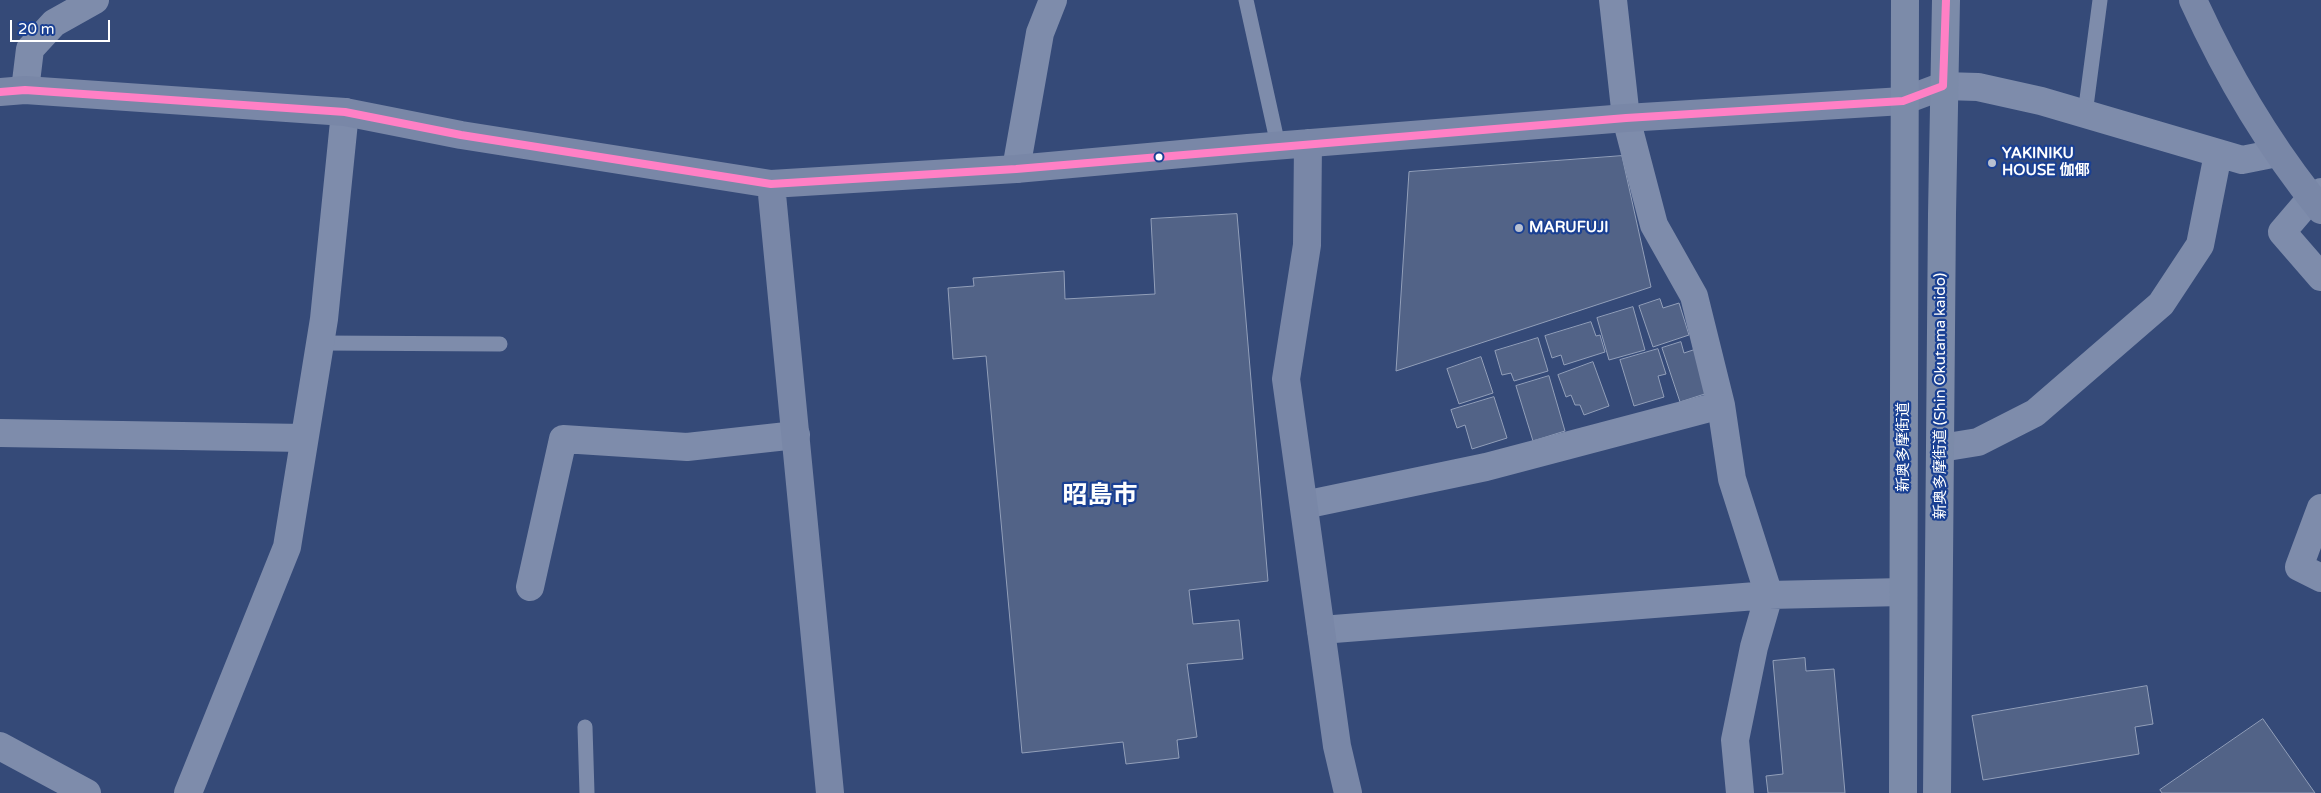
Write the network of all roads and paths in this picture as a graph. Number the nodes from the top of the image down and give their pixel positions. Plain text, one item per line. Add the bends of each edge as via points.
1 (95, 0) edge
2 (1053, 0) edge
3 (1246, 0) edge
4 (1613, 0) edge
5 (1905, 0) edge
6 (1946, 0) edge
7 (2100, 0) edge
8 (2193, 0) edge
9 (1943, 86) junction
10 (13, 91) edge
11 (1903, 101) junction
12 (345, 112) junction
13 (2085, 114) junction
14 (1626, 118) junction
15 (1308, 144) junction
16 (1278, 145) junction
17 (2277, 152) junction
18 (2218, 154) junction
19 (1016, 169) junction
20 (771, 184) junction
21 (2318, 200) edge
22 (2321, 277) edge
23 (320, 343) junction
24 (500, 344) dead end
25 (1721, 405) junction
26 (0, 433) edge
27 (796, 435) junction
28 (304, 438) junction
29 (1941, 448) junction
30 (1304, 505) junction
31 (2321, 508) edge
32 (2321, 578) edge
33 (530, 586) dead end
34 (1903, 592) junction
35 (1769, 595) junction
36 (1322, 630) junction
37 (585, 727) dead end
38 (0, 746) edge
39 (88, 793) edge
40 (188, 793) edge
41 (587, 793) edge
42 (830, 793) edge
43 (1348, 793) edge
44 (1740, 793) edge
45 (1903, 793) edge
46 (1937, 793) edge

1 - 10 street via 54,23 30,49
2 - 19 street via 1040,33
3 - 16 lane
4 - 14 street
5 - 11 main road
6 - 9 main road, 新奥多摩街道 (Shin Okutama kaido)
7 - 13 lane
8 - 17 street via 2228,71
9 - 11 street
9 - 13 street via 1978,87
9 - 29 main road, 新奥多摩街道 (Shin Okutama kaido)
10 - 12 street
11 - 14 street
11 - 34 main road, 新奥多摩街道 via 1906,217
12 - 20 street via 461,135
12 - 23 street
13 - 18 street
14 - 15 street
14 - 25 street via 1654,225 1694,296
15 - 16 street
15 - 30 street via 1308,245 1286,379
16 - 19 street
17 - 18 street via 2242,160
17 - 21 street
18 - 29 street via 2200,245 2161,304 2035,414 1978,442
19 - 20 street
20 - 27 street
21 - 22 street via 2282,232
23 - 24 lane
23 - 28 street
25 - 30 street via 1486,467
25 - 35 street via 1732,479
26 - 28 street
27 - 33 street via 687,447 563,439
27 - 42 street
28 - 40 street via 287,548
29 - 46 main road, 新奥多摩街道 (Shin Okutama kaido)
30 - 36 street
31 - 32 street via 2299,567
34 - 35 street
34 - 45 main road, 新奥多摩街道
35 - 36 street
35 - 44 street via 1754,647 1735,740
36 - 43 street via 1337,746
37 - 41 lane
38 - 39 street

